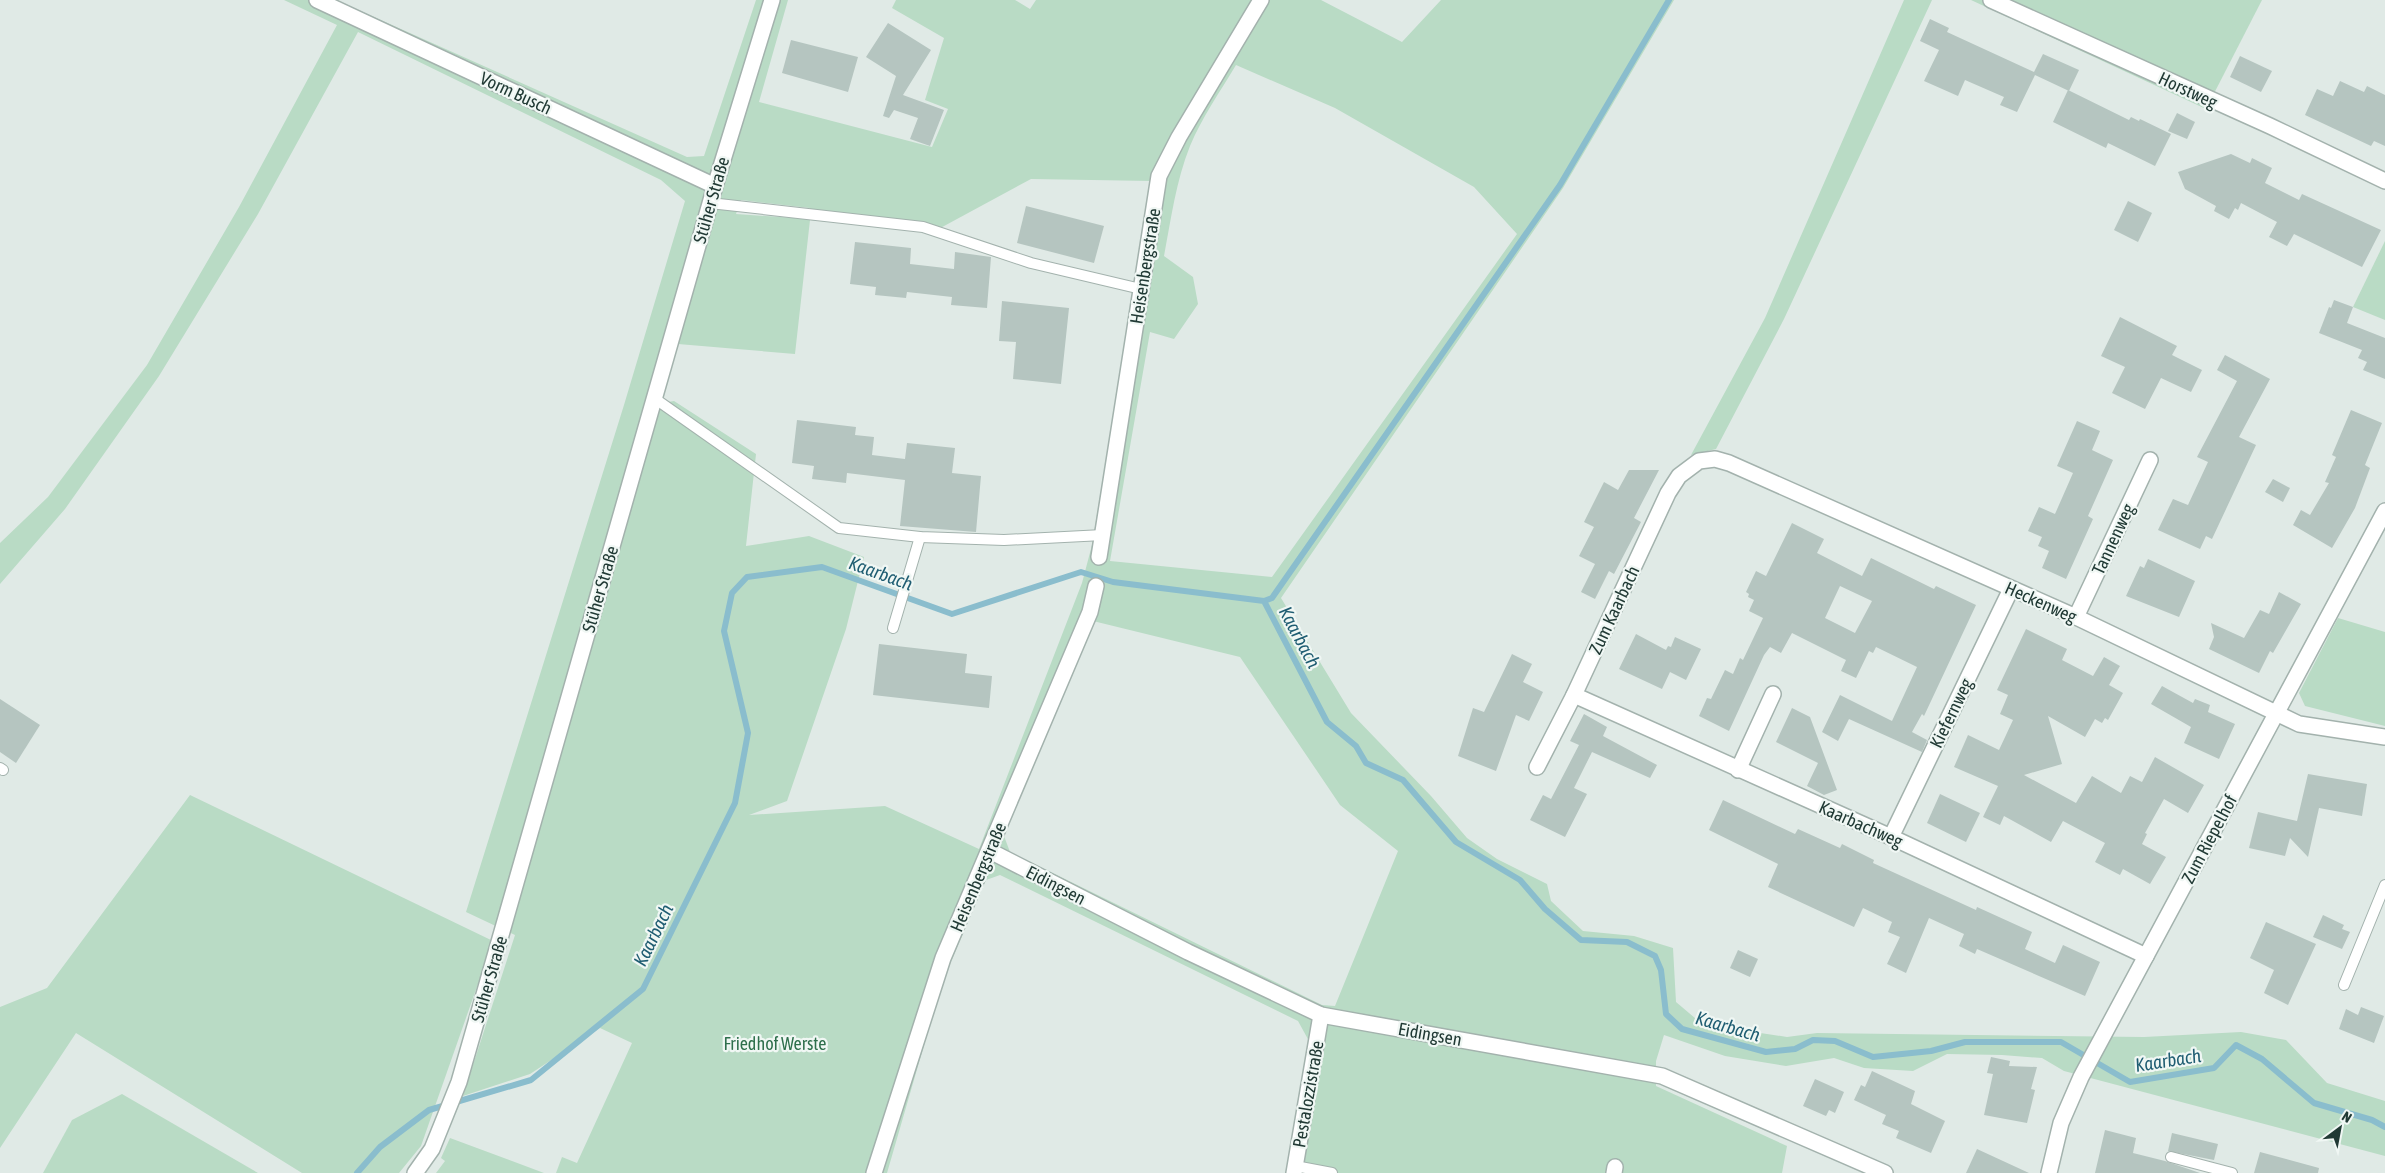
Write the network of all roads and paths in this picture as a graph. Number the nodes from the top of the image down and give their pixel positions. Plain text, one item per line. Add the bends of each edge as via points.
1 (317, 0) edge
2 (772, 0) edge
3 (1261, 0) edge
4 (1991, 0) edge
5 (2385, 181) edge
6 (715, 186) junction
7 (710, 203) junction
8 (1141, 289) junction
9 (654, 398) junction
10 (2150, 460) dead end
11 (1699, 461) joint
12 (2385, 512) edge
13 (1103, 535) junction
14 (920, 537) junction
15 (1099, 557) dead end
16 (1096, 586) dead end
17 (2010, 589) junction
18 (2076, 617) junction
19 (893, 628) dead end
20 (1773, 694) dead end
21 (1574, 695) junction
22 (2277, 712) junction
23 (2385, 737) edge
24 (1537, 767) dead end
25 (1738, 770) junction
26 (1891, 837) junction
27 (990, 851) junction
28 (2385, 885) edge
29 (2146, 956) junction
30 (2344, 985) dead end
31 (1321, 1015) junction
32 (2171, 1157) dead end
33 (1295, 1170) edge
34 (1878, 1172) edge
35 (415, 1173) edge
36 (874, 1173) edge
37 (1332, 1173) edge
38 (2049, 1173) edge
39 (2232, 1173) edge

1 - 6 street, Vorm Busch
2 - 6 street, Stüher Straße
3 - 8 street, Heisenbergstraße via 1159,176
4 - 5 street, Horstweg
6 - 7 street, Stüher Straße
7 - 8 lane via 923,227 1031,263
7 - 9 street, Stüher Straße
8 - 13 street, Heisenbergstraße
9 - 14 lane via 839,528
9 - 35 street, Stüher Straße via 459,1082 432,1149
10 - 18 street, Tannenweg
11 - 17 street, Heckenweg via 1715,459 1729,463
11 - 21 street, Zum Kaarbach via 1679,476 1668,493
12 - 22 street, Zum Riepelhof
13 - 14 lane via 1004,540
13 - 15 street, Heisenbergstraße
14 - 19 lane
16 - 27 street, Heisenbergstraße via 1090,612
17 - 18 street, Heckenweg
17 - 26 street, Kiefernweg
18 - 22 street, Heckenweg
20 - 25 street
21 - 24 street, Zum Kaarbach
21 - 25 street, Kaarbachweg
22 - 23 street, Heckenweg via 2299,724
22 - 29 street, Zum Riepelhof
25 - 26 street, Kaarbachweg
26 - 29 street, Kaarbachweg
27 - 31 street, Eidingsen via 1188,952
27 - 36 street, Heisenbergstraße via 943,958
28 - 30 lane
29 - 38 street, Zum Riepelhof via 2081,1077 2061,1123
31 - 33 street, Pestalozzistraße
31 - 34 street, Eidingsen via 1662,1076
32 - 39 lane
33 - 37 lane

